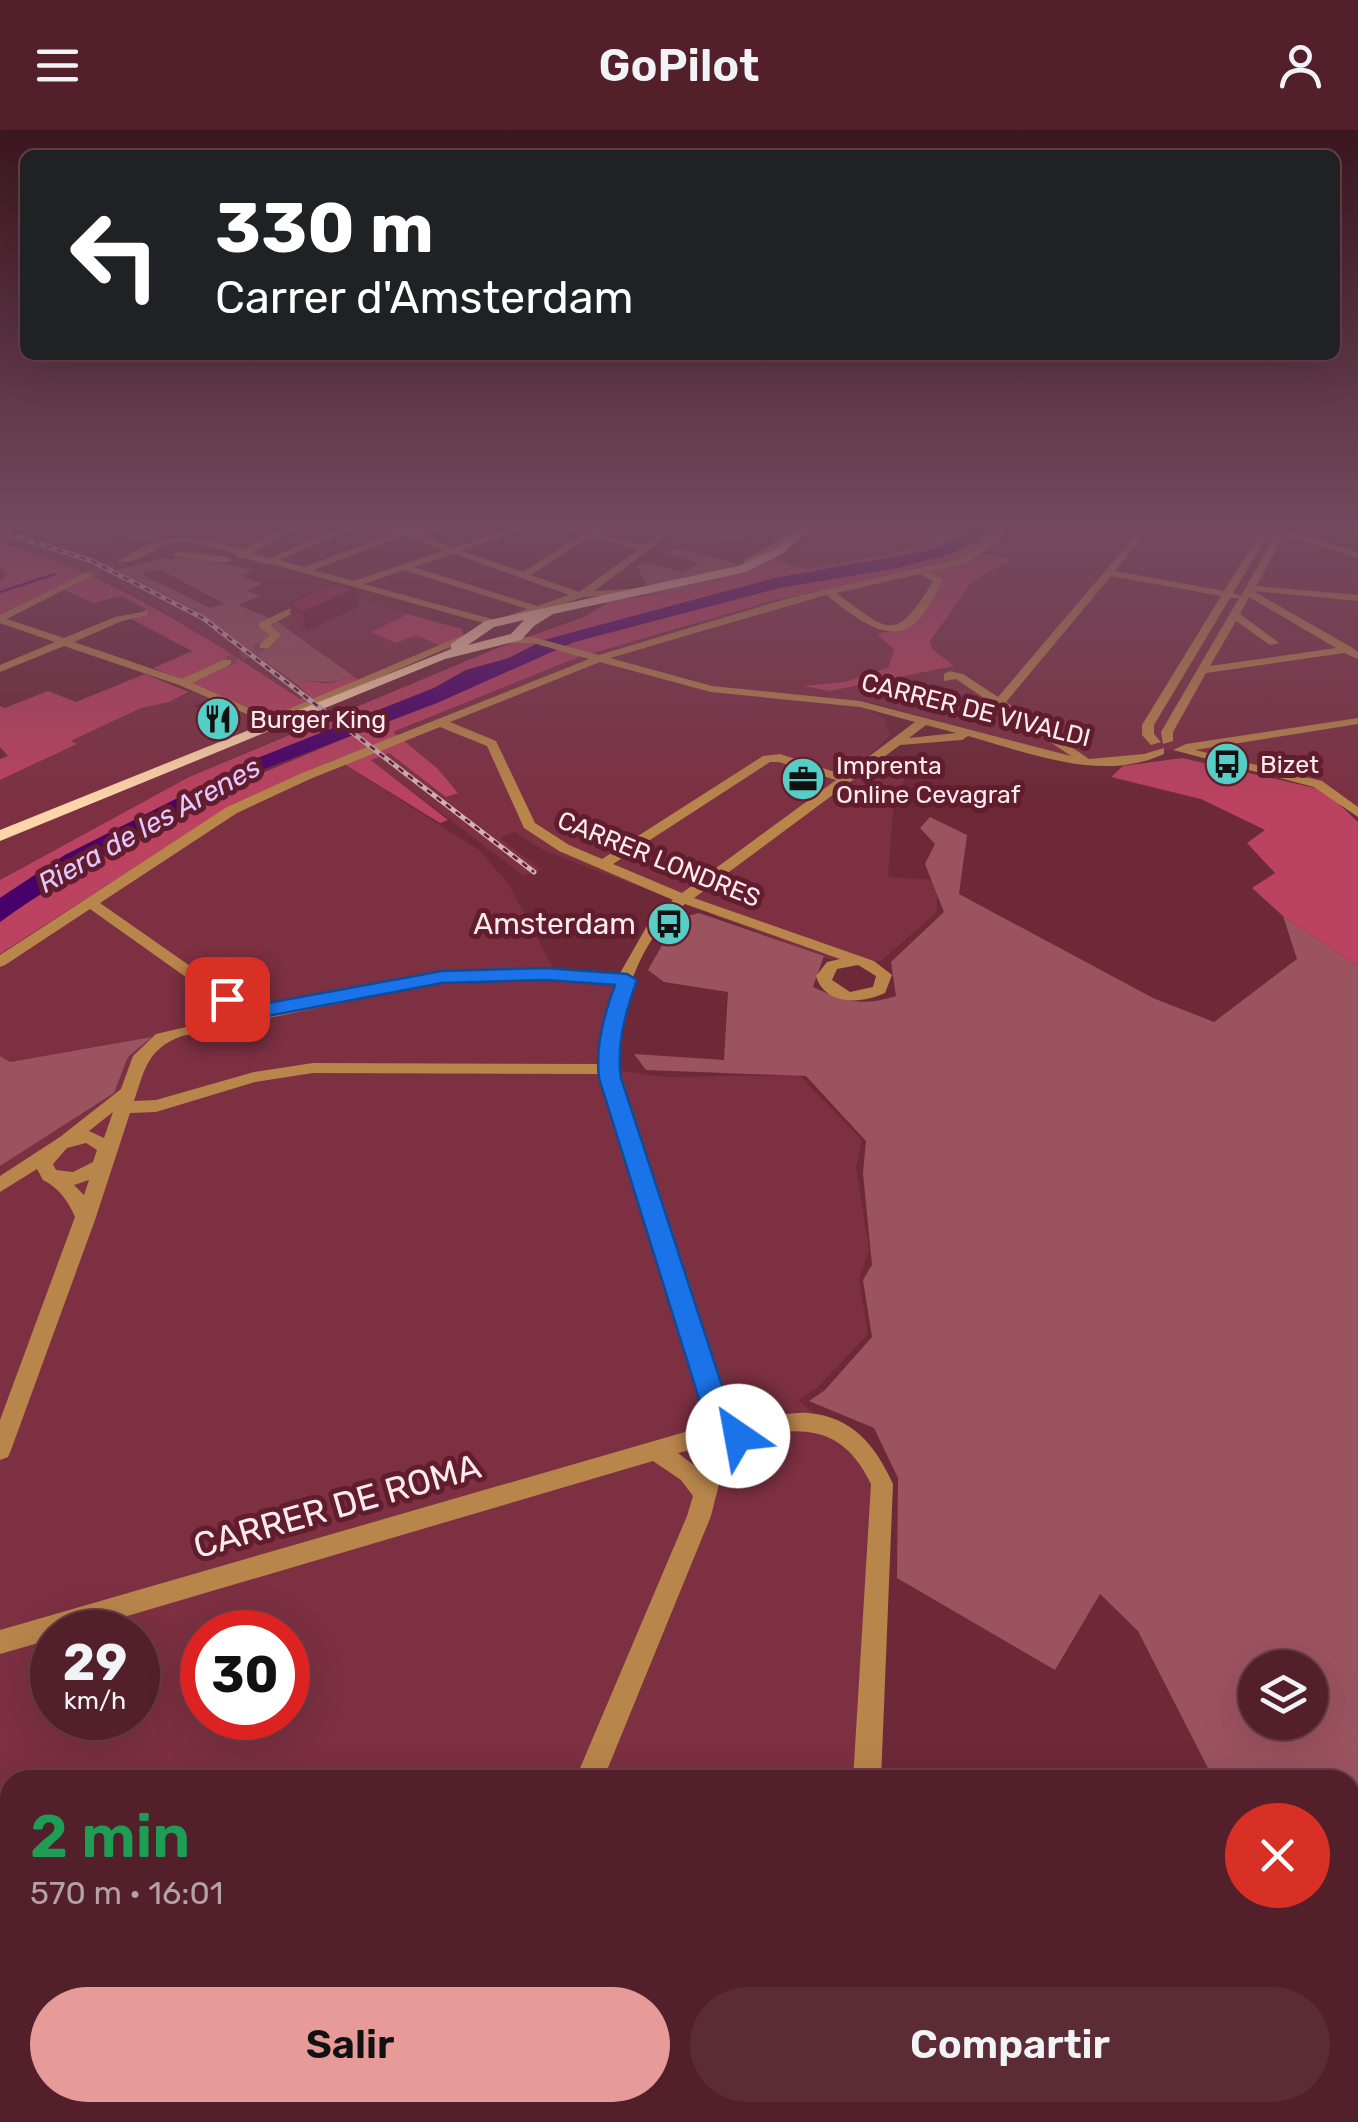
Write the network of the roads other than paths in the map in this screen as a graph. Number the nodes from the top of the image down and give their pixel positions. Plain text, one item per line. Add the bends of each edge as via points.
1 (127, 617) edge
2 (280, 617) edge
3 (423, 617) edge
4 (476, 617) edge
5 (520, 617) edge
6 (538, 617) edge
7 (737, 617) edge
8 (868, 617) edge
9 (915, 617) edge
10 (1072, 617) edge
11 (1214, 617) edge
12 (1233, 617) edge
13 (1237, 617) edge
14 (1290, 617) edge
15 (0, 620) edge
16 (500, 623) junction
17 (474, 633) junction
18 (528, 633) junction
19 (501, 640) junction
20 (63, 643) junction
21 (1274, 643) dead end
22 (264, 646) tunnel mouth
23 (1353, 652) edge
24 (440, 656) junction
25 (592, 657) junction
26 (228, 662) tunnel mouth
27 (1185, 664) junction
28 (1203, 668) junction
29 (0, 669) edge
30 (183, 682) junction
31 (860, 704) junction
32 (997, 707) junction
33 (926, 720) junction
34 (1358, 720) edge
35 (272, 722) junction
36 (440, 722) junction
37 (1002, 740) junction
38 (1168, 747) junction
39 (885, 750) junction
40 (1210, 751) junction
41 (1087, 763) junction
42 (845, 780) junction
43 (1358, 813) edge
44 (0, 836) edge
45 (604, 865) junction
46 (682, 899) junction
47 (92, 904) junction
48 (856, 961) dead end
49 (0, 962) edge
50 (627, 980) junction
51 (227, 999) junction
52 (282, 1009) junction
53 (195, 1028) junction
54 (608, 1069) junction
55 (133, 1085) junction
56 (177, 1101) junction
57 (126, 1106) junction
58 (55, 1148) junction
59 (110, 1149) junction
60 (52, 1177) junction
61 (0, 1187) edge
62 (86, 1220) junction
63 (712, 1392) junction
64 (770, 1422) junction
65 (728, 1424) junction
66 (695, 1439) junction
67 (0, 1450) edge
68 (654, 1450) junction
69 (715, 1455) junction
70 (706, 1496) junction
71 (0, 1642) edge
72 (592, 1770) edge
73 (868, 1770) edge

1 - 20 street
2 - 22 street via 263,625 276,635
3 - 17 street
4 - 16 street
5 - 16 street
6 - 18 main road
7 - 25 street
8 - 9 street via 899,629
10 - 32 street
11 - 27 street
12 - 28 street
13 - 21 street
14 - 23 street
15 - 20 street
16 - 17 main road
16 - 18 main road
17 - 19 main road
17 - 24 main road
17 - 35 street
18 - 19 main road
18 - 25 street, CARRER DE VIVALDI
19 - 24 main road
20 - 29 street
20 - 30 street
23 - 28 street
24 - 35 main road
25 - 31 street, CARRER DE VIVALDI via 712,689
25 - 36 street
26 - 30 street
27 - 28 street
27 - 38 street via 1146,729
28 - 38 street via 1167,732
30 - 35 street
31 - 33 street, CARRER DE VIVALDI
31 - 39 street via 890,722 896,737
32 - 37 street via 1019,731
32 - 41 street
33 - 37 street, CARRER DE VIVALDI
33 - 39 street
34 - 40 street
35 - 44 main road
36 - 45 street, CARRER LONDRES via 498,751 520,811 538,833
36 - 47 street via 232,810
37 - 39 street via 926,737
37 - 41 street, CARRER DE VIVALDI
38 - 40 street, CARRER DE VIVALDI
38 - 41 street, CARRER DE VIVALDI via 1147,758
39 - 42 street
40 - 43 street via 1318,784
42 - 45 street via 780,758 767,760
42 - 46 street
45 - 46 street, CARRER LONDRES
46 - 48 street, CARRER LONDRES
46 - 50 street via 648,933
47 - 49 street
47 - 51 street
50 - 52 street via 442,977
50 - 54 street
51 - 52 street via 256,1010
51 - 53 street via 224,1012
52 - 53 street
53 - 55 street via 146,1049
54 - 56 street via 313,1068 254,1077
54 - 63 street
55 - 57 street
55 - 58 street
56 - 57 street
56 - 59 street
57 - 59 street
58 - 59 street via 88,1137
58 - 60 street via 44,1164
58 - 61 street
59 - 60 street via 85,1176
59 - 62 street
60 - 61 street
60 - 62 street via 77,1200
62 - 67 street
63 - 64 street
63 - 65 street
64 - 65 street
64 - 73 street via 822,1422 854,1437 882,1484
65 - 66 street via 701,1423
65 - 69 street via 734,1448
66 - 68 street, CARRER DE ROMA
66 - 69 street
68 - 70 street via 689,1473
68 - 71 street, CARRER DE ROMA
69 - 70 street
70 - 72 street

